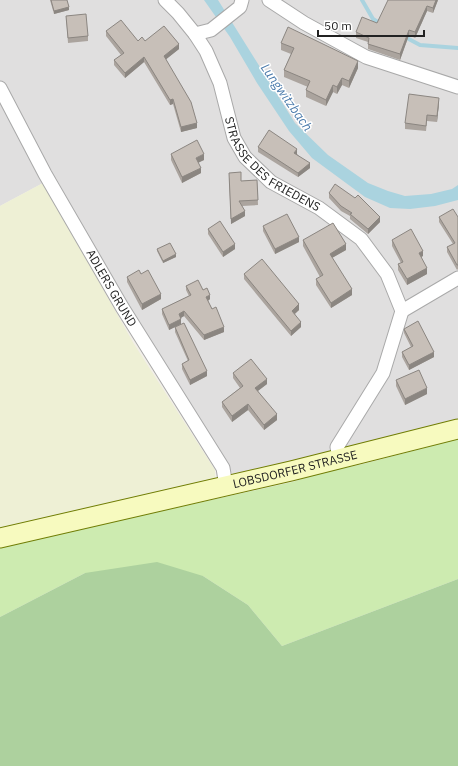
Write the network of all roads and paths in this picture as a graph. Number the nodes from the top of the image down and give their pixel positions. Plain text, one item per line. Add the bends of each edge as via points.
1 (165, 0) edge
2 (269, 0) edge
3 (241, 4) edge
4 (195, 34) junction
5 (458, 87) edge
6 (0, 88) edge
7 (458, 278) edge
8 (402, 311) junction
9 (458, 429) edge
10 (339, 458) junction
11 (226, 486) junction
12 (0, 538) edge

1 - 4 street, STRASSE DES FRIEDENS
2 - 5 street via 304,23 366,57
3 - 4 street via 211,30
4 - 8 street, STRASSE DES FRIEDENS via 206,51 220,83 234,138 245,158 271,182 319,208 360,238 387,274
6 - 11 street, ADLERS GRUND via 45,174 122,307 223,468
7 - 8 street
8 - 10 street via 383,373 337,447
9 - 10 main road, LOBSDORFER STRASSE
10 - 11 main road, LOBSDORFER STRASSE
11 - 12 main road, LOBSDORFER STRASSE

